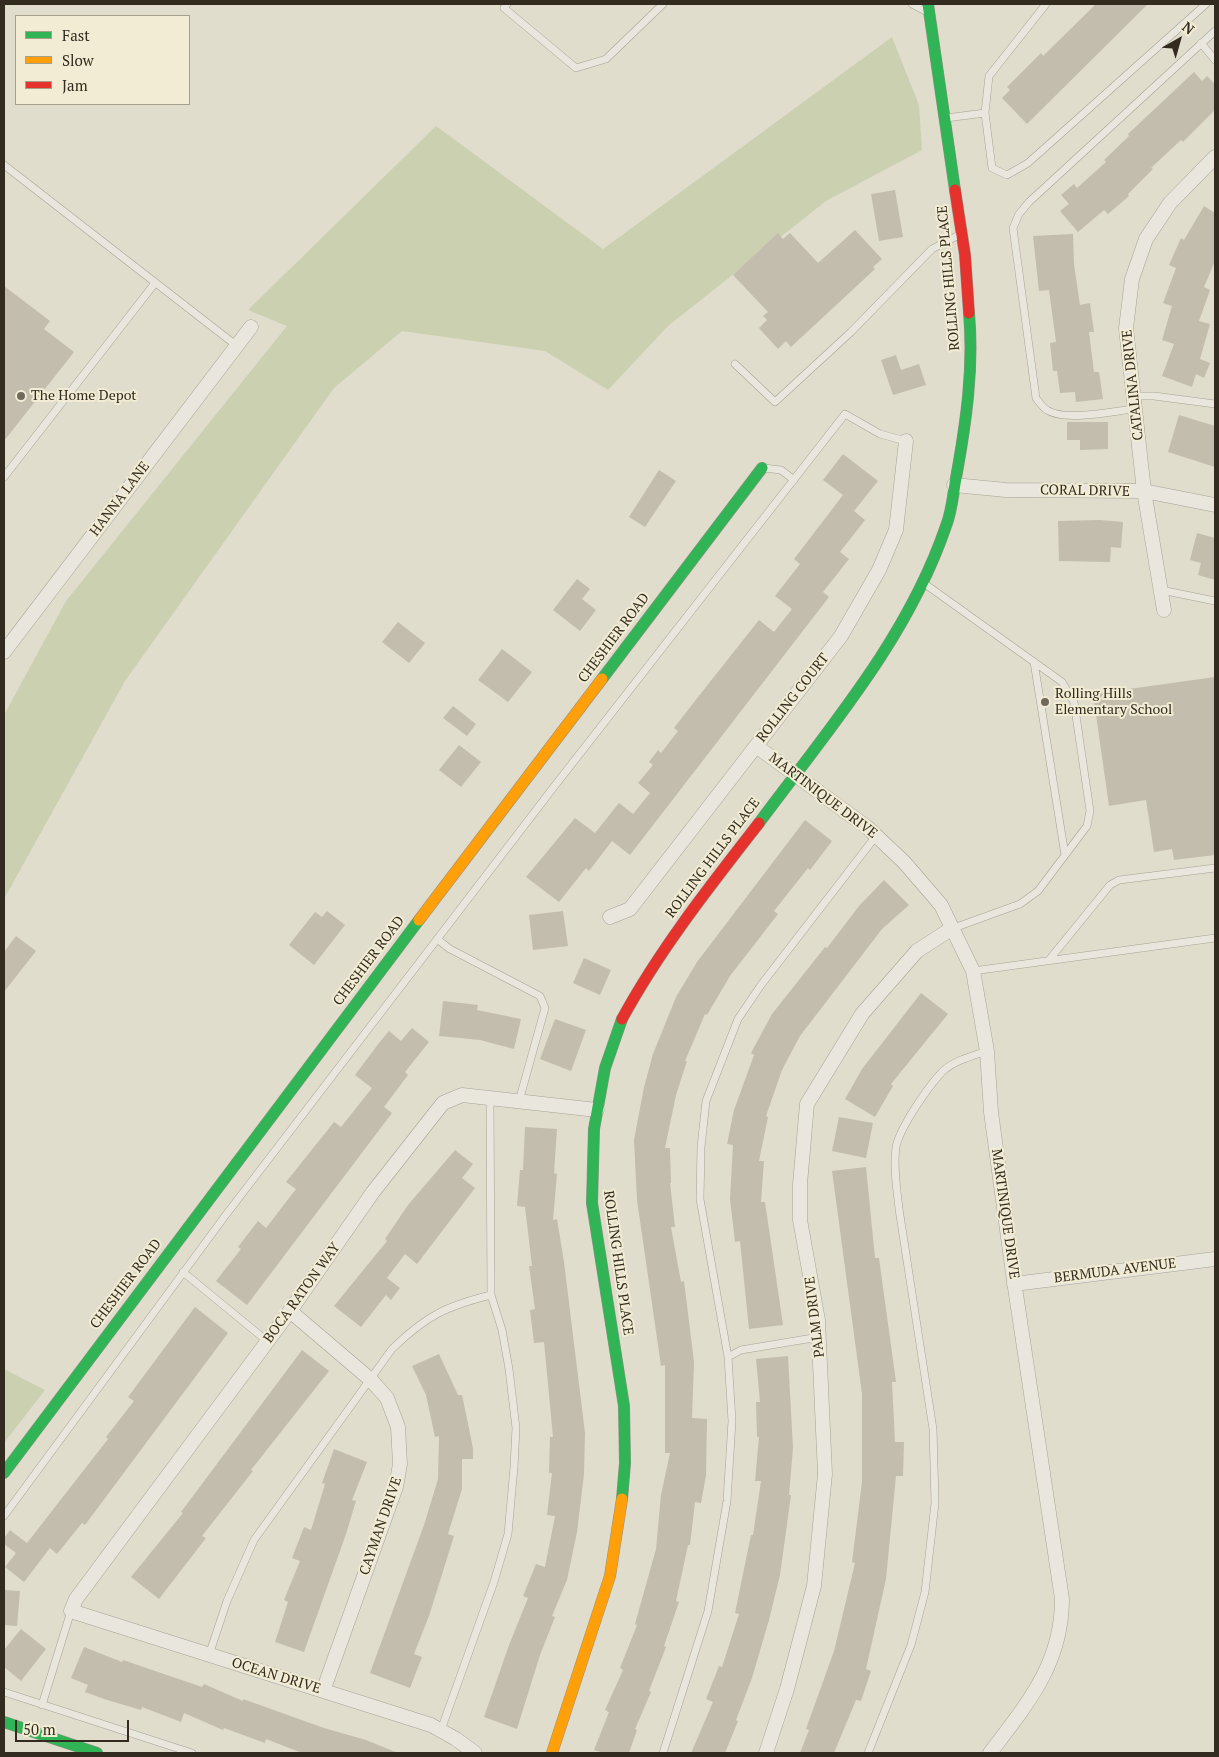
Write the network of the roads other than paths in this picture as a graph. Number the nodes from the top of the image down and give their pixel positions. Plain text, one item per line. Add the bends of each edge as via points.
1 (506, 4) edge
2 (662, 4) edge
3 (912, 4) edge
4 (1046, 4) edge
5 (1206, 4) edge
6 (929, 9) edge
7 (1215, 31) edge
8 (1201, 43) junction
9 (1215, 60) edge
10 (985, 113) junction
11 (945, 118) junction
12 (1215, 158) edge
13 (4, 165) edge
14 (962, 233) junction
15 (155, 283) junction
16 (251, 327) dead end
17 (237, 346) junction
18 (736, 364) dead end
19 (1133, 403) junction
20 (1215, 404) edge
21 (906, 441) joint
22 (762, 468) joint
23 (4, 477) edge
24 (794, 480) junction
25 (954, 485) junction
26 (1144, 491) junction
27 (1215, 505) edge
28 (923, 583) junction
29 (1161, 590) junction
30 (1215, 601) edge
31 (1164, 610) dead end
32 (4, 652) edge
33 (1034, 662) junction
34 (756, 746) junction
35 (795, 774) junction
36 (876, 836) junction
37 (1065, 855) junction
38 (1215, 868) edge
39 (610, 917) dead end
40 (951, 929) junction
41 (1215, 938) edge
42 (437, 939) junction
43 (1049, 960) junction
44 (973, 971) junction
45 (987, 1051) junction
46 (490, 1098) junction
47 (519, 1101) junction
48 (597, 1110) junction
49 (1215, 1259) edge
50 (183, 1272) junction
51 (1014, 1284) junction
52 (492, 1295) junction
53 (290, 1311) junction
54 (819, 1337) junction
55 (267, 1341) junction
56 (728, 1358) junction
57 (371, 1380) junction
58 (4, 1473) edge
59 (4, 1516) edge
60 (71, 1612) junction
61 (209, 1655) junction
62 (323, 1691) junction
63 (4, 1692) edge
64 (42, 1704) junction
65 (4, 1722) edge
66 (441, 1730) junction
67 (467, 1751) edge
68 (97, 1753) edge
69 (192, 1753) edge
70 (552, 1753) edge
71 (663, 1753) edge
72 (766, 1753) edge
73 (868, 1753) edge
74 (990, 1753) edge

1 - 2 lane via 504,8 576,68 606,59
3 - 6 lane
4 - 10 lane via 989,76
5 - 10 lane via 1028,163 1007,175 992,168
6 - 11 street, ROLLING HILLS PLACE
7 - 8 lane
8 - 9 lane
8 - 19 lane via 1029,202 1013,228 1036,398 1046,410 1055,414 1075,415
10 - 11 lane
11 - 14 street, ROLLING HILLS PLACE
12 - 19 street, CATALINA DRIVE via 1166,210 1146,239 1132,279 1126,328
13 - 15 lane
14 - 18 lane via 932,249 851,332 776,402
14 - 25 street, ROLLING HILLS PLACE via 971,360 964,432
15 - 17 lane
15 - 23 lane
16 - 17 street, HANNA LANE
17 - 32 street, HANNA LANE
19 - 20 lane via 1154,396
19 - 26 street, CATALINA DRIVE
21 - 24 lane via 880,434 845,414
21 - 34 street, ROLLING COURT via 896,530 879,570 841,636
22 - 24 lane via 781,470
22 - 58 street, CHESHIER ROAD via 274,1110
24 - 42 lane
25 - 26 street, CORAL DRIVE via 1006,490
25 - 28 street, ROLLING HILLS PLACE via 947,525
26 - 27 street, CORAL DRIVE
26 - 29 street, CATALINA DRIVE
28 - 33 lane
28 - 35 street, ROLLING HILLS PLACE via 892,639
29 - 30 lane
29 - 31 street, CATALINA DRIVE
33 - 37 lane
33 - 37 lane via 1062,682 1074,702 1090,811 1086,826
34 - 35 street, MARTINIQUE DRIVE
34 - 39 street, ROLLING COURT via 630,910
35 - 36 street, MARTINIQUE DRIVE
35 - 48 street, ROLLING HILLS PLACE via 682,924 642,984 622,1019 605,1068
36 - 40 street, MARTINIQUE DRIVE via 904,862 941,905
36 - 56 lane via 761,984 738,1019 706,1101 700,1199
37 - 40 lane via 1038,891 1020,904
38 - 43 lane via 1120,880 1106,890
40 - 44 street, MARTINIQUE DRIVE
40 - 54 street, PALM DRIVE via 917,951 862,1014 807,1104 800,1220
41 - 43 lane
42 - 47 lane via 540,996 545,1008
42 - 50 lane
43 - 44 lane
44 - 45 street, MARTINIQUE DRIVE
45 - 51 street, MARTINIQUE DRIVE via 991,1112
45 - 73 lane via 957,1062 942,1072 904,1125 896,1146 899,1209 933,1429 935,1503 925,1592 911,1645
46 - 47 street, BOCA RATON WAY
46 - 52 lane
46 - 53 street, BOCA RATON WAY via 462,1095 443,1103 374,1192
47 - 48 street, BOCA RATON WAY
48 - 70 street, ROLLING HILLS PLACE via 592,1204 624,1406 625,1463 620,1526 610,1576
49 - 51 street, BERMUDA AVENUE
50 - 55 lane
50 - 59 lane
51 - 74 street, MARTINIQUE DRIVE via 1062,1614 1060,1634 1045,1675
52 - 57 lane via 440,1311 417,1325 392,1349
52 - 66 lane via 502,1330 516,1428 508,1534
53 - 55 street, BOCA RATON WAY
53 - 57 street, CAYMAN DRIVE
54 - 56 lane via 741,1350
54 - 72 street, PALM DRIVE via 825,1474 814,1586
55 - 60 street, BOCA RATON WAY via 76,1599
56 - 71 lane via 732,1422 727,1501 720,1546 708,1611
57 - 61 lane via 254,1540 227,1600
57 - 62 street, CAYMAN DRIVE via 387,1398 398,1427 400,1464 396,1487
60 - 61 street, OCEAN DRIVE
60 - 64 lane
61 - 62 street, OCEAN DRIVE
62 - 66 street, OCEAN DRIVE
63 - 64 lane
64 - 69 lane
65 - 68 street
66 - 67 street, OCEAN DRIVE

